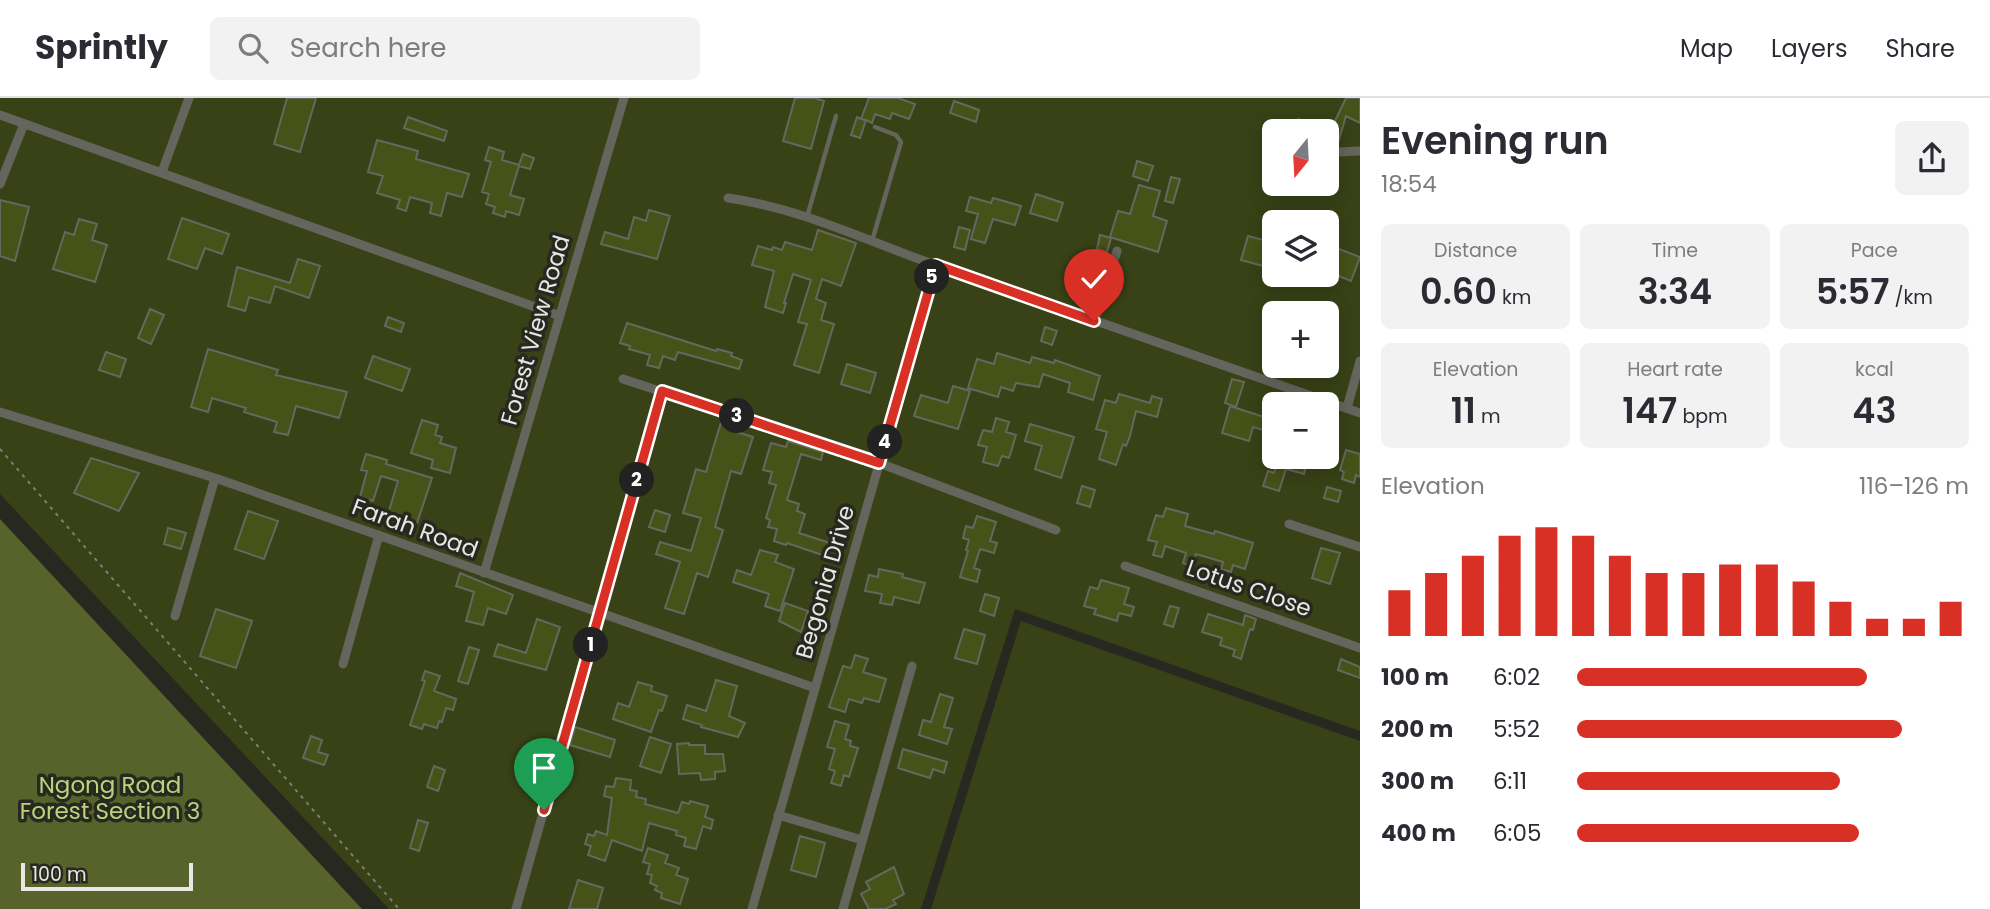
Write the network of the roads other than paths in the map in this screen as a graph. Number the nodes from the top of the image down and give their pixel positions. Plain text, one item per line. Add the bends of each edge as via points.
1 (188, 98) edge
2 (624, 98) edge
3 (0, 115) edge
4 (836, 116) dead end
5 (24, 124) junction
6 (875, 127) dead end
7 (1360, 150) edge
8 (1339, 152) dead end
9 (162, 172) junction
10 (0, 184) edge
11 (727, 198) dead end
12 (811, 219) junction
13 (872, 242) junction
14 (1117, 251) dead end
15 (936, 265) junction
16 (560, 316) junction
17 (1094, 321) junction
18 (1360, 361) edge
19 (623, 379) dead end
20 (662, 391) junction
21 (1348, 408) junction
22 (0, 412) edge
23 (1360, 413) edge
24 (879, 463) junction
25 (215, 478) junction
26 (1289, 524) dead end
27 (1056, 530) dead end
28 (379, 535) junction
29 (1360, 547) edge
30 (1125, 566) dead end
31 (484, 573) junction
32 (600, 613) junction
33 (174, 617) dead end
34 (1360, 648) edge
35 (343, 664) dead end
36 (912, 666) dead end
37 (815, 688) junction
38 (778, 815) junction
39 (862, 840) junction
40 (516, 909) edge
41 (751, 909) edge
42 (843, 909) edge

1 - 9 street
2 - 16 street, Forest View Road
3 - 5 street
4 - 12 lane
5 - 9 street
5 - 10 street
6 - 13 lane via 896,135 901,142
7 - 8 street
9 - 16 street
11 - 12 street
12 - 13 street
13 - 15 street
14 - 17 street
15 - 17 street
15 - 24 street, Begonia Drive
16 - 31 street, Forest View Road
17 - 21 street
18 - 21 street
19 - 20 street
20 - 24 street
20 - 32 street
21 - 23 street
22 - 25 street, Farah Road
24 - 27 street
24 - 37 street, Begonia Drive
25 - 28 street, Farah Road
25 - 33 street
26 - 29 street
28 - 31 street, Farah Road
28 - 35 street
30 - 34 street, Lotus Close
31 - 32 street, Farah Road
32 - 37 street, Farah Road
32 - 40 street
36 - 39 street
37 - 38 street, Begonia Drive
38 - 39 street
38 - 41 street, Begonia Drive
39 - 42 street

